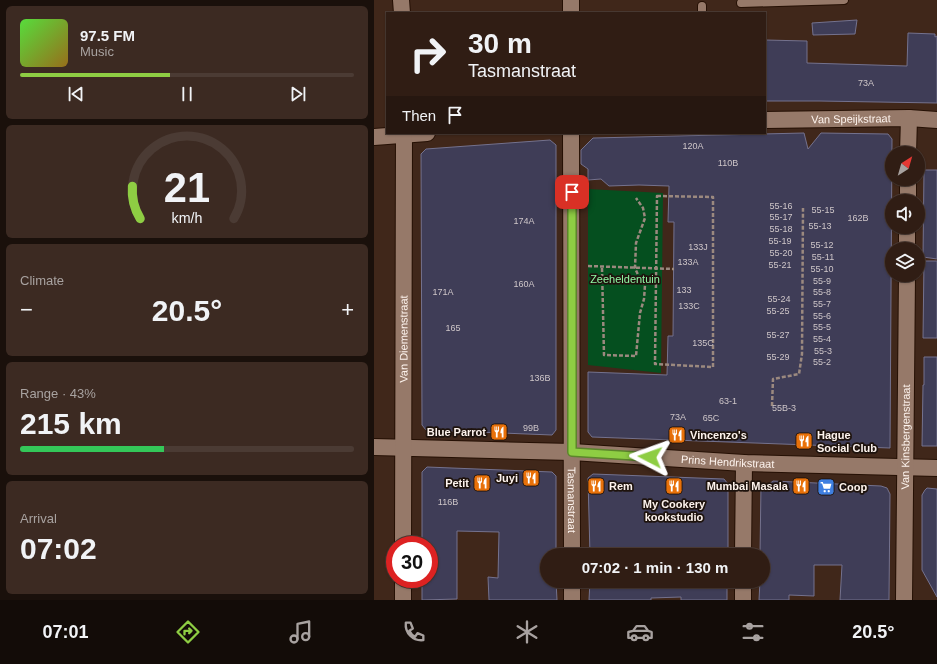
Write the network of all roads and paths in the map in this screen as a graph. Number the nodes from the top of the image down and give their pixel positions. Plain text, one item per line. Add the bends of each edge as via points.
1 (401, 0) edge
2 (571, 0) edge
3 (844, 0) edge
4 (741, 3) dead end
5 (402, 12) edge
6 (571, 12) edge
7 (909, 118) junction
8 (766, 120) edge
9 (937, 120) edge
10 (404, 134) edge
11 (572, 134) edge
12 (374, 137) edge
13 (908, 146) edge
14 (636, 198) dead end
15 (803, 208) dead end
16 (572, 266) junction
17 (602, 268) dead end
18 (635, 268) junction
19 (656, 269) junction
20 (674, 269) dead end
21 (907, 282) edge
22 (772, 406) dead end
23 (374, 447) edge
24 (402, 448) junction
25 (572, 452) junction
26 (744, 463) junction
27 (904, 467) junction
28 (937, 468) edge
29 (403, 536) edge
30 (572, 548) edge
31 (743, 548) edge
32 (403, 588) edge
33 (572, 588) edge
34 (743, 588) edge
35 (403, 600) edge
36 (572, 600) edge
37 (743, 600) edge
38 (904, 600) edge

1 - 5 street
2 - 6 street
3 - 4 lane
7 - 8 street, Van Speijkstraat
7 - 9 street, Van Speijkstraat
7 - 13 street
10 - 12 street
10 - 24 street, Van Diemenstraat
11 - 16 street, Tasmanstraat
14 - 18 path via 643,208 645,218 636,243
15 - 22 path via 802,354 799,374 773,379
16 - 18 path
16 - 25 street, Tasmanstraat
17 - 18 path via 604,355 636,356 645,285
18 - 19 path
19 - 19 path via 655,364 713,366 713,196 657,196
19 - 20 path
21 - 27 street, Van Kinsbergenstraat
23 - 24 street, Prins Hendrikstraat
24 - 25 street, Prins Hendrikstraat
24 - 29 street, Van Diemenstraat
25 - 26 street, Prins Hendrikstraat
25 - 30 street, Tasmanstraat
26 - 27 street, Prins Hendrikstraat
26 - 31 street
27 - 28 street, Prins Hendrikstraat
27 - 38 street, Van Kinsbergenstraat
32 - 35 street
33 - 36 street
34 - 37 street

